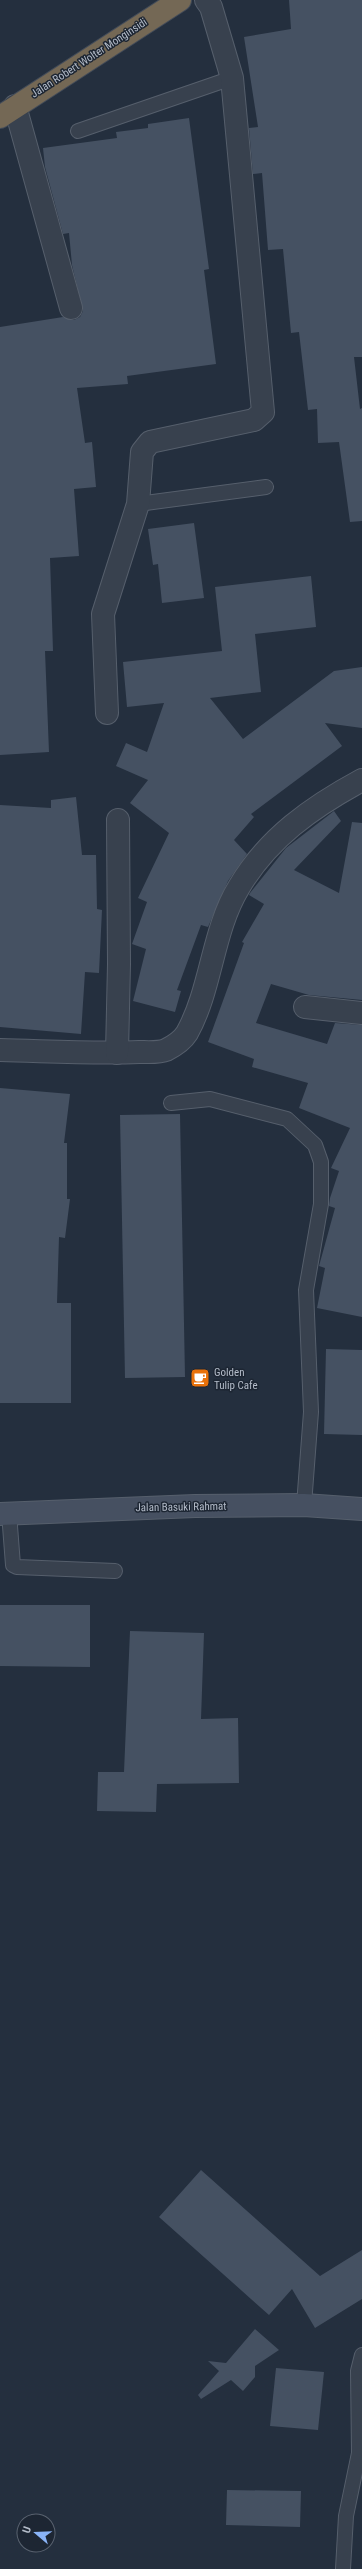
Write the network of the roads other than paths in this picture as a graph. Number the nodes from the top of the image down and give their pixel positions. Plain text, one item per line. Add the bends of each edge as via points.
1 (180, 0) edge
2 (206, 0) edge
3 (232, 78) junction
4 (8, 111) edge
5 (78, 131) dead end
6 (71, 308) dead end
7 (266, 487) dead end
8 (138, 504) junction
9 (107, 713) dead end
10 (362, 780) edge
11 (118, 820) dead end
12 (305, 1007) dead end
13 (362, 1013) edge
14 (0, 1050) edge
15 (118, 1053) junction
16 (171, 1103) dead end
17 (304, 1505) junction
18 (362, 1509) edge
19 (5, 1514) edge
20 (115, 1571) dead end
21 (362, 2355) edge
22 (343, 2569) edge

1 - 4 highway, Jalan Robert Wolter Monginsidi
2 - 3 street via 211,7
3 - 5 lane
3 - 8 street via 263,412 254,420 150,442 142,452
4 - 6 street
7 - 8 lane
8 - 9 street via 103,614
10 - 15 street via 322,801 300,817 251,868 238,889 198,1006 187,1033 179,1042 164,1051
11 - 15 street
12 - 13 street
14 - 15 street
16 - 17 lane via 210,1099 287,1119 315,1145 321,1162 320,1204 306,1290 311,1412
17 - 18 main road, Jalan Basuki Rahmat
17 - 19 main road, Jalan Basuki Rahmat via 109,1508
19 - 20 lane via 13,1565
21 - 22 lane via 358,2371 359,2453 346,2516

